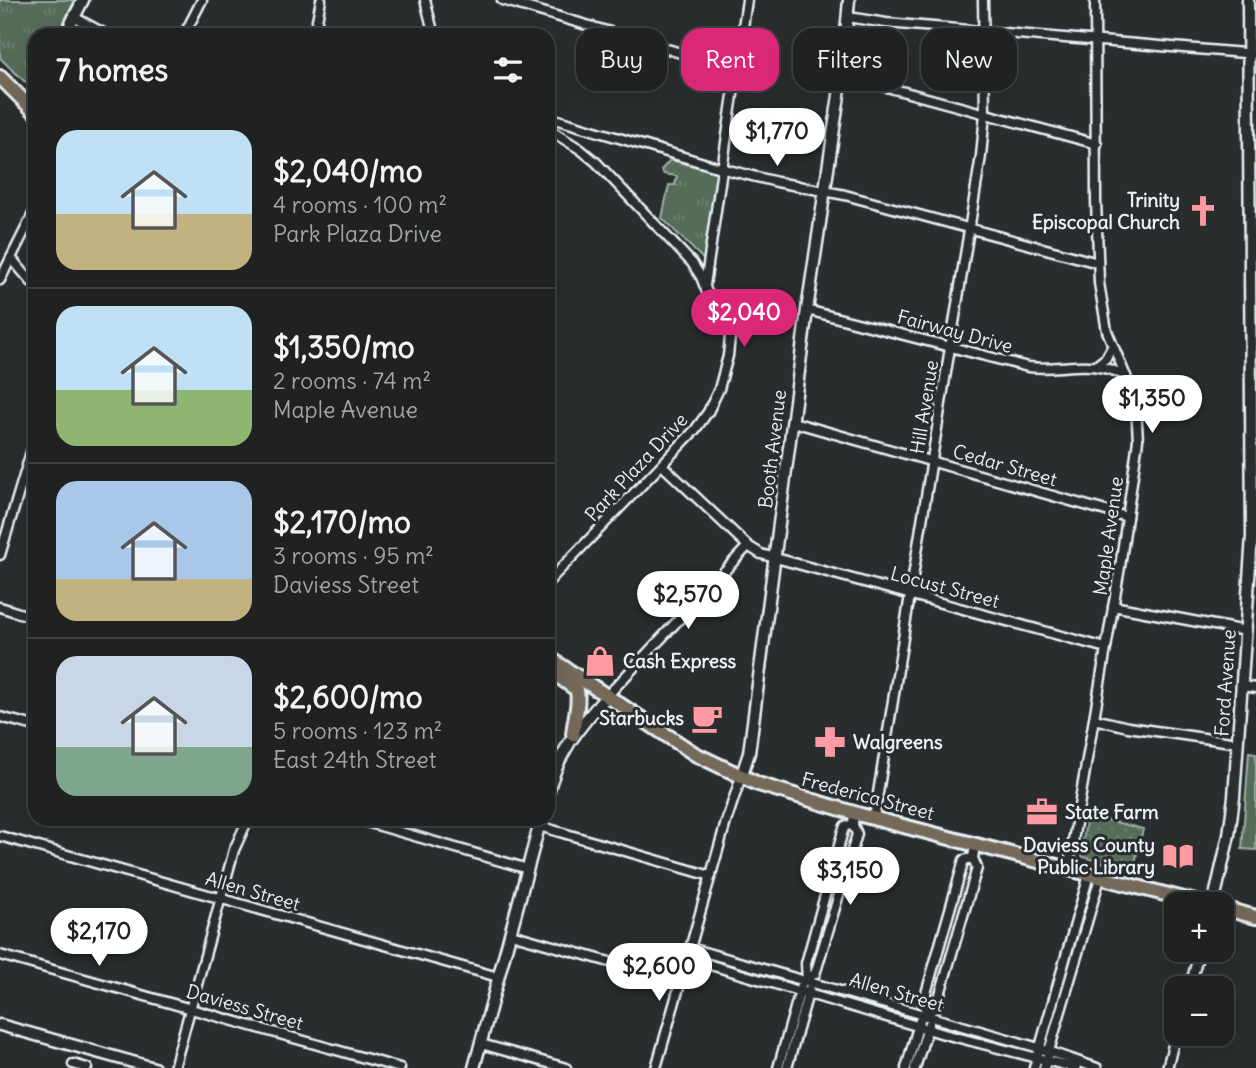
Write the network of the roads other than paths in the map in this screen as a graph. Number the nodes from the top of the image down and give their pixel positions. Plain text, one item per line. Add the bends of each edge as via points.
1 (83, 0) edge
2 (202, 0) edge
3 (321, 0) edge
4 (425, 0) edge
5 (502, 0) edge
6 (747, 0) edge
7 (849, 0) edge
8 (984, 0) edge
9 (1095, 0) edge
10 (1248, 0) edge
11 (74, 17) junction
12 (848, 17) junction
13 (68, 28) edge
14 (94, 28) edge
15 (188, 28) edge
16 (315, 28) edge
17 (432, 28) edge
18 (743, 28) edge
19 (847, 28) edge
20 (955, 28) edge
21 (984, 28) edge
22 (1017, 34) edge
23 (1096, 41) junction
24 (681, 53) edge
25 (1252, 54) edge
26 (0, 76) edge
27 (735, 91) edge
28 (840, 91) edge
29 (901, 91) edge
30 (985, 91) edge
31 (28, 99) edge
32 (985, 114) junction
33 (555, 119) edge
34 (555, 133) edge
35 (1097, 144) junction
36 (1253, 151) edge
37 (724, 169) junction
38 (825, 191) junction
39 (28, 224) edge
40 (969, 229) junction
41 (11, 258) junction
42 (1253, 259) edge
43 (1098, 263) junction
44 (28, 278) edge
45 (0, 280) edge
46 (705, 285) junction
47 (807, 310) junction
48 (950, 346) junction
49 (1112, 347) junction
50 (1097, 365) junction
51 (1254, 371) edge
52 (1126, 376) junction
53 (793, 422) junction
54 (931, 460) junction
55 (28, 462) edge
56 (662, 465) junction
57 (1254, 485) edge
58 (1127, 517) junction
59 (748, 546) junction
60 (0, 555) edge
61 (776, 556) junction
62 (555, 575) edge
63 (1253, 580) edge
64 (910, 593) junction
65 (1113, 606) junction
66 (0, 607) edge
67 (28, 616) edge
68 (1246, 631) junction
69 (1106, 648) junction
70 (555, 662) edge
71 (555, 674) edge
72 (1242, 686) junction
73 (1256, 688) edge
74 (607, 696) junction
75 (0, 717) edge
76 (1094, 719) junction
77 (28, 724) edge
78 (573, 735) junction
79 (1238, 743) junction
80 (555, 771) edge
81 (741, 777) junction
82 (874, 818) junction
83 (854, 819) junction
84 (245, 826) edge
85 (378, 826) edge
86 (539, 826) edge
87 (550, 826) edge
88 (0, 836) edge
89 (974, 852) junction
90 (528, 869) junction
91 (1068, 870) junction
92 (711, 876) junction
93 (1095, 876) junction
94 (1216, 892) edge
95 (1164, 894) edge
96 (220, 898) junction
97 (1234, 911) edge
98 (1256, 917) edge
99 (510, 934) junction
100 (690, 948) junction
101 (0, 955) edge
102 (687, 958) junction
103 (498, 977) junction
104 (680, 982) junction
105 (806, 984) junction
106 (191, 1008) junction
107 (926, 1015) junction
108 (0, 1024) edge
109 (918, 1025) junction
110 (928, 1028) junction
111 (481, 1044) junction
112 (1173, 1046) edge
113 (1039, 1048) junction
114 (1049, 1051) junction
115 (1037, 1058) junction
116 (73, 1064) dead end
117 (1045, 1065) edge
118 (659, 1067) edge
119 (87, 1068) edge
120 (154, 1068) edge
121 (174, 1068) edge
122 (400, 1068) edge
123 (474, 1068) edge
124 (566, 1068) edge
125 (778, 1068) edge
126 (787, 1068) edge
127 (906, 1068) edge
128 (915, 1068) edge
129 (1034, 1068) edge
130 (1076, 1068) edge
131 (1086, 1068) edge
132 (1096, 1068) edge
133 (1167, 1068) edge

1 - 11 street
2 - 15 street
3 - 16 street
4 - 17 street
5 - 24 street
6 - 18 street
7 - 12 street, Booth Avenue
8 - 21 street, Hill Avenue
9 - 23 street, Maple Avenue
10 - 25 street, Ford Avenue
11 - 13 street
11 - 14 street
12 - 19 street, Booth Avenue
12 - 20 street
22 - 23 street
23 - 25 street
23 - 35 street, Maple Avenue
25 - 36 street, Ford Avenue
26 - 31 main road
27 - 37 street
28 - 38 street, Booth Avenue
29 - 32 street
30 - 32 street, Hill Avenue
32 - 35 street
32 - 40 street, Hill Avenue
33 - 37 street
34 - 46 street, Park Plaza Drive via 596,162 692,263
35 - 43 street, Maple Avenue
36 - 42 street, Ford Avenue
37 - 38 street
37 - 46 street
38 - 40 street
38 - 47 street, Booth Avenue
39 - 41 street
40 - 43 street
40 - 48 street, Hill Avenue
41 - 44 street
41 - 45 street
42 - 51 street, Ford Avenue
43 - 49 street, Maple Avenue via 1103,316
46 - 56 street, Park Plaza Drive via 710,300 732,328 728,356 708,412
47 - 48 street, Fairway Drive
47 - 53 street, Booth Avenue
48 - 50 street, Fairway Drive via 1028,367
48 - 54 street, Hill Avenue
49 - 50 street
49 - 52 street, Maple Avenue
50 - 52 street, Fairway Drive
51 - 57 street, Ford Avenue
52 - 58 street, Maple Avenue via 1138,423
53 - 54 street, Cedar Street
53 - 61 street, Booth Avenue
54 - 58 street, Cedar Street
54 - 64 street, Hill Avenue
55 - 60 street
56 - 59 street
56 - 62 street, Park Plaza Drive
57 - 63 street, Ford Avenue
58 - 65 street, Maple Avenue
59 - 61 street, Locust Street
59 - 74 street
61 - 64 street, Locust Street
61 - 81 street, Booth Avenue via 750,753
63 - 68 street, Ford Avenue
64 - 69 street, Locust Street
64 - 82 street, Hill Avenue
65 - 68 street
65 - 69 street, Maple Avenue
66 - 67 street
68 - 72 street, Ford Avenue
69 - 76 street, Maple Avenue
70 - 74 main road, Frederica Street
71 - 78 main road via 577,690
72 - 73 street
72 - 79 street, Ford Avenue
74 - 78 street
74 - 81 main road, Frederica Street via 695,754
75 - 77 street
76 - 79 street
76 - 91 street, Maple Avenue
78 - 80 street
79 - 94 street, Ford Avenue via 1229,835
81 - 83 main road, Frederica Street
81 - 92 street
82 - 83 main road, Frederica Street
82 - 89 main road, Frederica Street
83 - 105 street via 843,831 806,963
83 - 105 street via 857,834 815,974
84 - 96 street
85 - 90 street
86 - 90 street
87 - 92 street
88 - 96 street, Allen Street
89 - 91 main road, Frederica Street
89 - 107 street via 964,860 923,1004
89 - 107 street via 977,868 936,1008
90 - 99 street
91 - 93 main road, Frederica Street
92 - 100 street
93 - 95 main road, Frederica Street
93 - 113 street
93 - 114 street
96 - 103 street, Allen Street
96 - 106 street
97 - 98 main road
99 - 103 street
99 - 104 street
100 - 102 street
100 - 105 street, Allen Street
101 - 106 street, Daviess Street
102 - 104 street
102 - 105 street, Allen Street
103 - 111 street
104 - 118 street
105 - 107 street, Allen Street
105 - 109 street, Allen Street
105 - 125 street
105 - 126 street
106 - 121 street
106 - 122 street, Daviess Street
107 - 109 street
107 - 110 street
107 - 113 street, Allen Street
108 - 120 street
109 - 110 street, Allen Street
109 - 127 street
110 - 115 street, Allen Street
110 - 128 street
111 - 123 street
111 - 124 street
112 - 133 street
113 - 114 street, Allen Street
113 - 115 street
114 - 117 street
114 - 132 street, Allen Street
115 - 117 street, Allen Street
115 - 129 street
116 - 119 street
117 - 130 street, Allen Street
131 - 132 street, Allen Street

